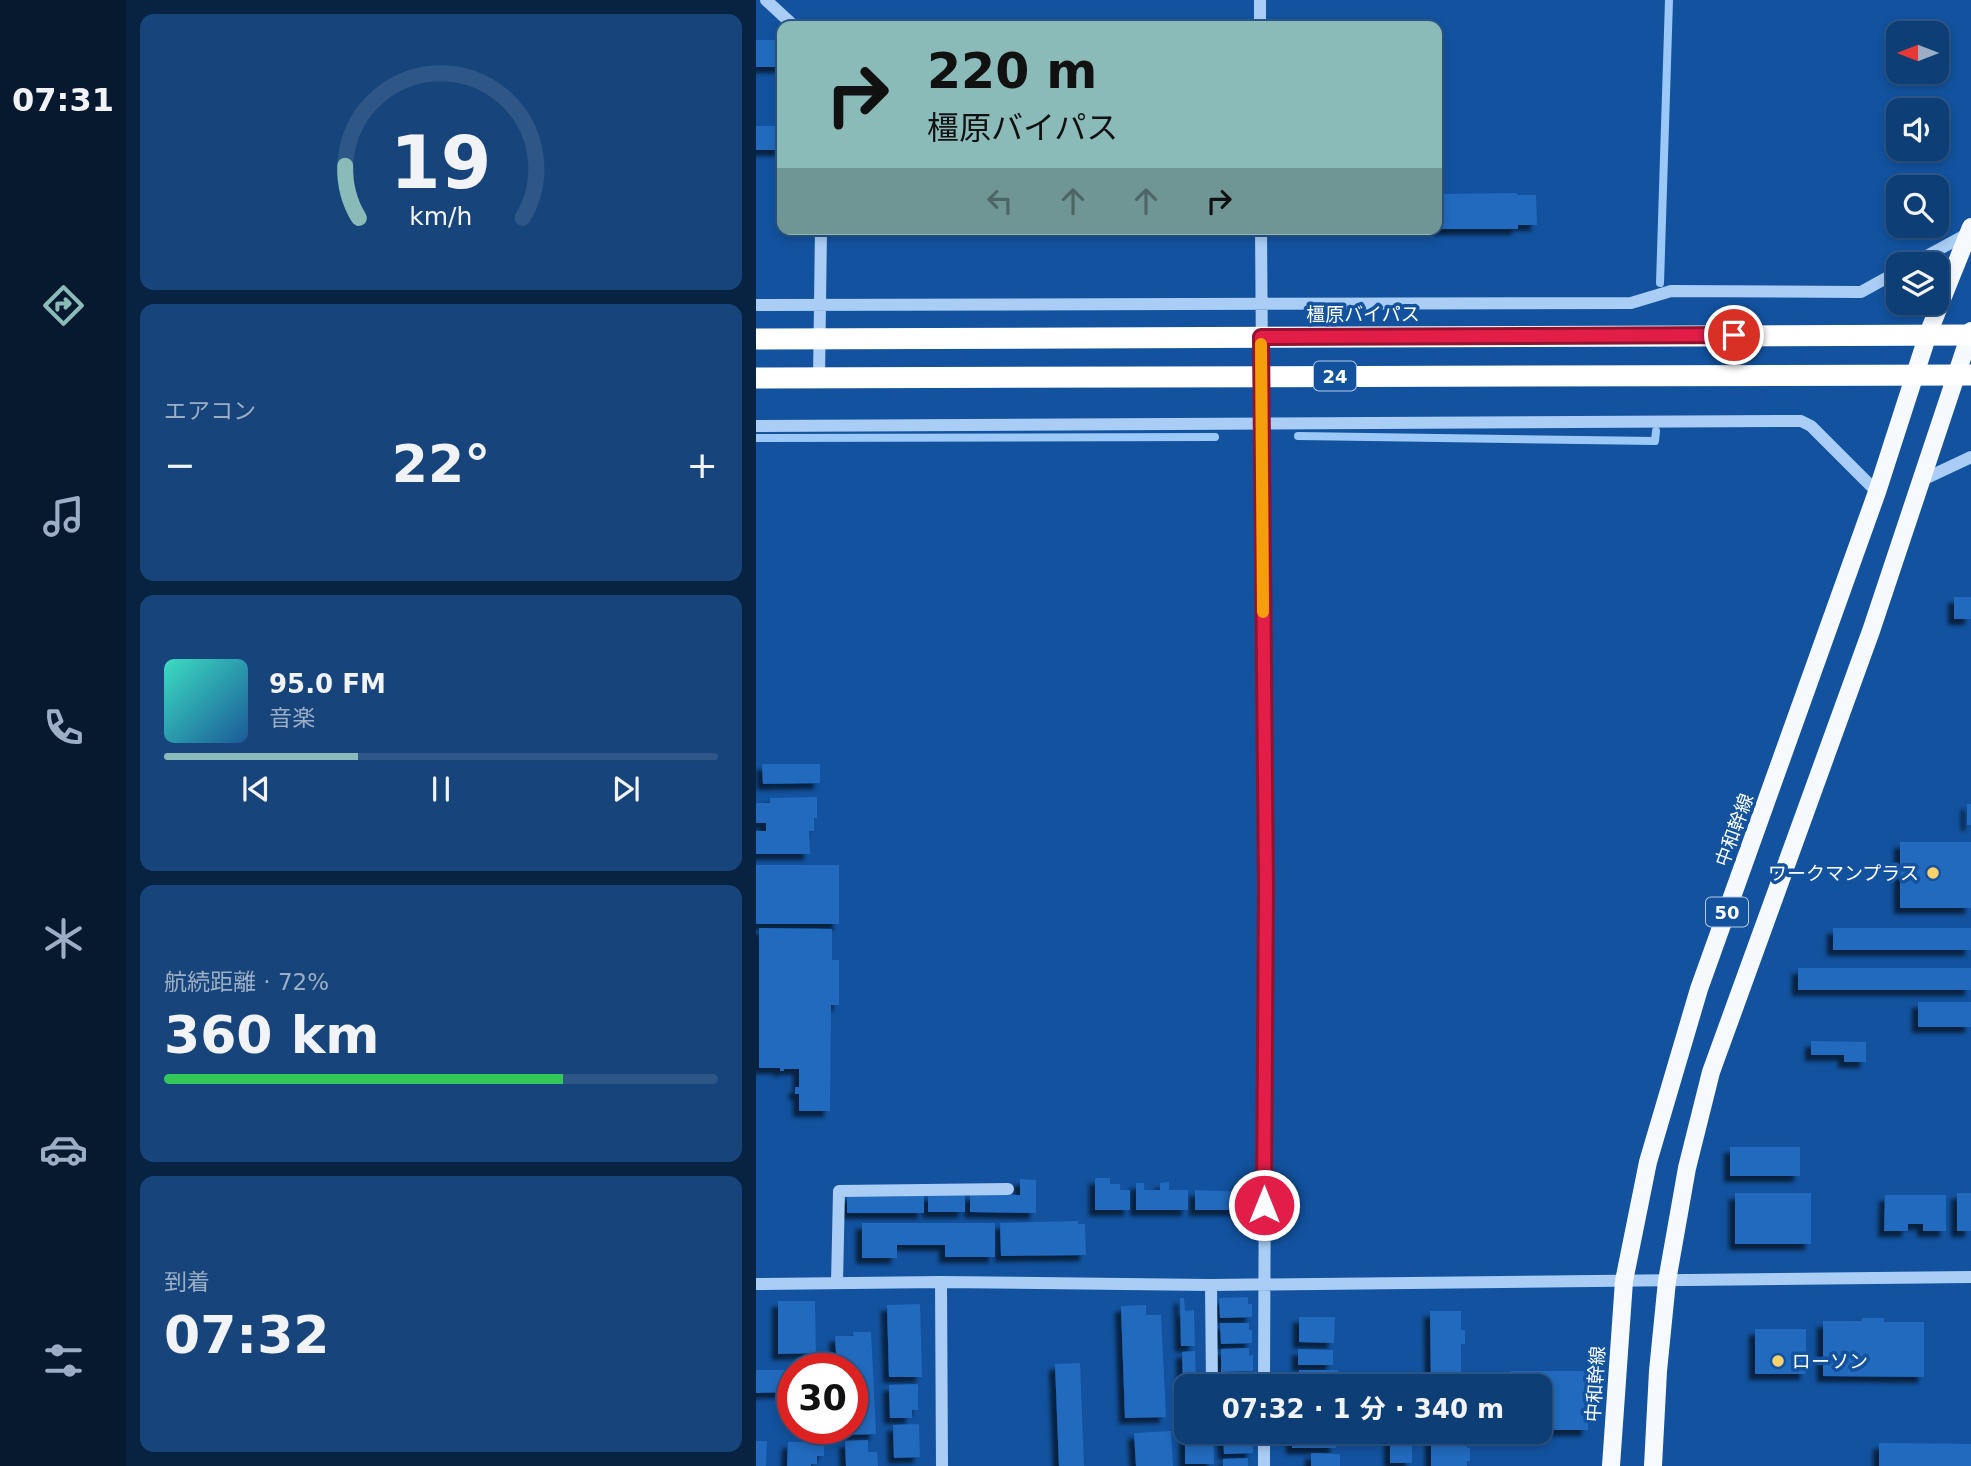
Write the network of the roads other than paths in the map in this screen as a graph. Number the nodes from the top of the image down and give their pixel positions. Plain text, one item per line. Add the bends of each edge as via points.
1 (766, 0) edge
2 (1260, 0) edge
3 (789, 21) edge
4 (1260, 21) edge
5 (1970, 230) edge
6 (821, 235) edge
7 (1261, 235) edge
8 (1932, 252) edge
9 (1886, 278) edge
10 (819, 304) junction
11 (1261, 304) junction
12 (756, 305) edge
13 (1971, 333) edge
14 (1928, 334) junction
15 (1261, 337) junction
16 (819, 338) junction
17 (756, 339) edge
18 (1915, 374) junction
19 (1963, 375) edge
20 (1261, 376) junction
21 (756, 378) edge
22 (819, 378) junction
23 (1261, 424) junction
24 (756, 426) edge
25 (1971, 457) edge
26 (1920, 481) junction
27 (1877, 492) junction
28 (1008, 1189) dead end
29 (1971, 1277) edge
30 (1667, 1281) junction
31 (941, 1282) junction
32 (1623, 1282) junction
33 (837, 1283) junction
34 (756, 1284) edge
35 (1263, 1284) junction
36 (1211, 1285) junction
37 (1212, 1374) edge
38 (1264, 1374) edge
39 (1264, 1444) edge
40 (942, 1466) edge
41 (1264, 1466) edge
42 (1611, 1466) edge
43 (1653, 1466) edge

1 - 3 street
2 - 4 street
5 - 8 street
5 - 14 main road, 中和幹線
6 - 10 street
7 - 11 street
9 - 11 street via 1861,292 1671,291 1631,303
10 - 11 street
10 - 12 street
10 - 16 street
11 - 15 street
13 - 14 highway, 橿原バイパス / 24
13 - 19 main road, 50
14 - 15 highway, 橿原バイパス / 24
14 - 18 main road, 中和幹線
15 - 16 highway, 橿原バイパス / 24
15 - 20 street
16 - 17 highway, 橿原バイパス / 24
16 - 22 street
18 - 19 highway, 24
18 - 20 highway, 24
18 - 27 main road, 中和幹線 / 50
19 - 26 main road, 50
20 - 22 highway, 24
20 - 23 street
21 - 22 highway, 24
23 - 24 street
23 - 27 street via 1801,421
23 - 35 street via 1266,874
25 - 26 street
26 - 30 main road, 50 via 1871,631 1711,1072 1687,1168
27 - 32 main road, 中和幹線 / 50 via 1699,989 1648,1162
28 - 33 street via 839,1191
29 - 30 street
30 - 32 street
30 - 43 main road, 50
31 - 33 street
31 - 36 street
31 - 40 street
32 - 35 street
32 - 42 main road, 中和幹線 / 50
33 - 34 street
35 - 36 street
35 - 38 street
36 - 37 street
39 - 41 street

